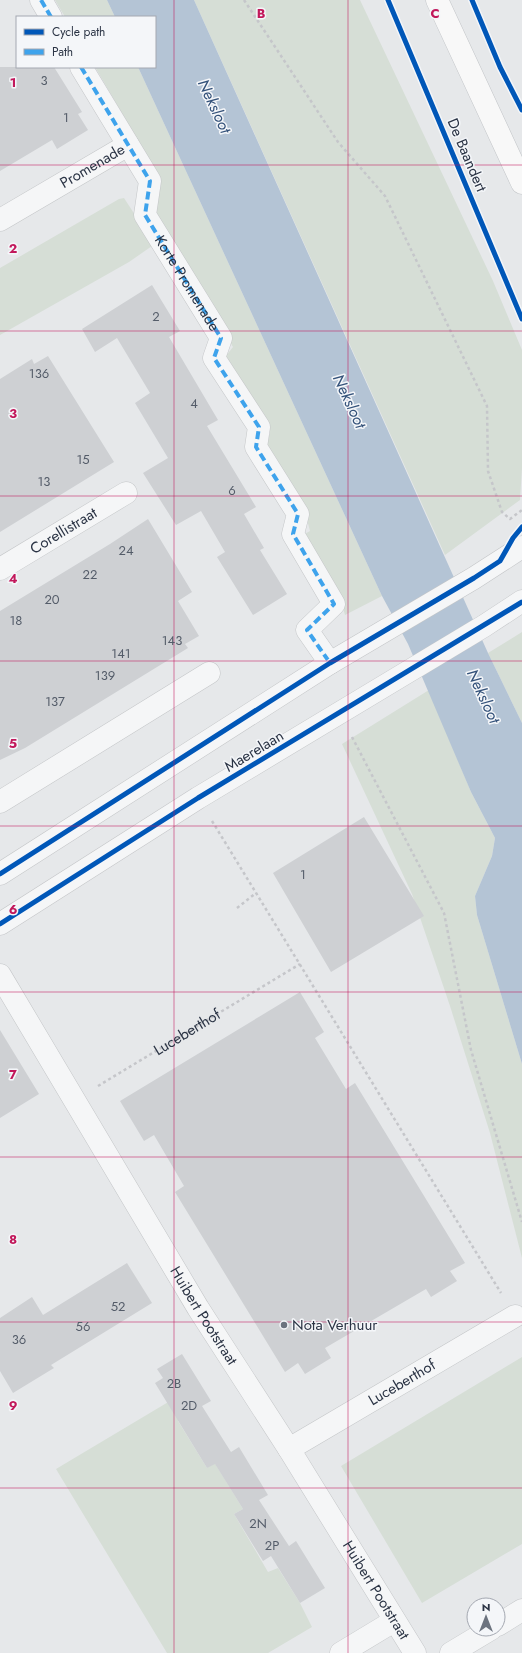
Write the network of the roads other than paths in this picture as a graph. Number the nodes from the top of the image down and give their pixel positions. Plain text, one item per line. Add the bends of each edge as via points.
1 (41, 0) edge
2 (437, 0) edge
3 (50, 16) edge
4 (82, 68) edge
5 (128, 144) junction
6 (522, 183) edge
7 (0, 220) edge
8 (126, 493) dead end
9 (522, 547) edge
10 (0, 569) edge
11 (522, 601) edge
12 (330, 663) junction
13 (209, 672) dead end
14 (0, 802) edge
15 (0, 874) edge
16 (0, 924) edge
17 (0, 975) edge
18 (515, 1316) road end
19 (289, 1448) junction
20 (522, 1610) edge
21 (506, 1620) edge
22 (394, 1621) junction
23 (477, 1637) edge
24 (341, 1653) edge
25 (414, 1653) edge
26 (450, 1653) edge

1 - 3 street
2 - 6 main road
4 - 5 street, Promenade
5 - 7 street, Promenade
5 - 12 street, Korte Promenade via 150,181 145,215 221,338 214,358 259,427 256,446 298,514 293,534 334,604 307,630
8 - 10 street, Corellistraat
9 - 12 street
11 - 16 street, Maerelaan via 198,798
12 - 15 street
13 - 14 street
17 - 19 street, Huibert Pootstraat via 198,1308
18 - 19 street, Luceberthof
19 - 22 street, Huibert Pootstraat
20 - 21 street
22 - 24 street
22 - 25 street, Huibert Pootstraat
23 - 26 street

